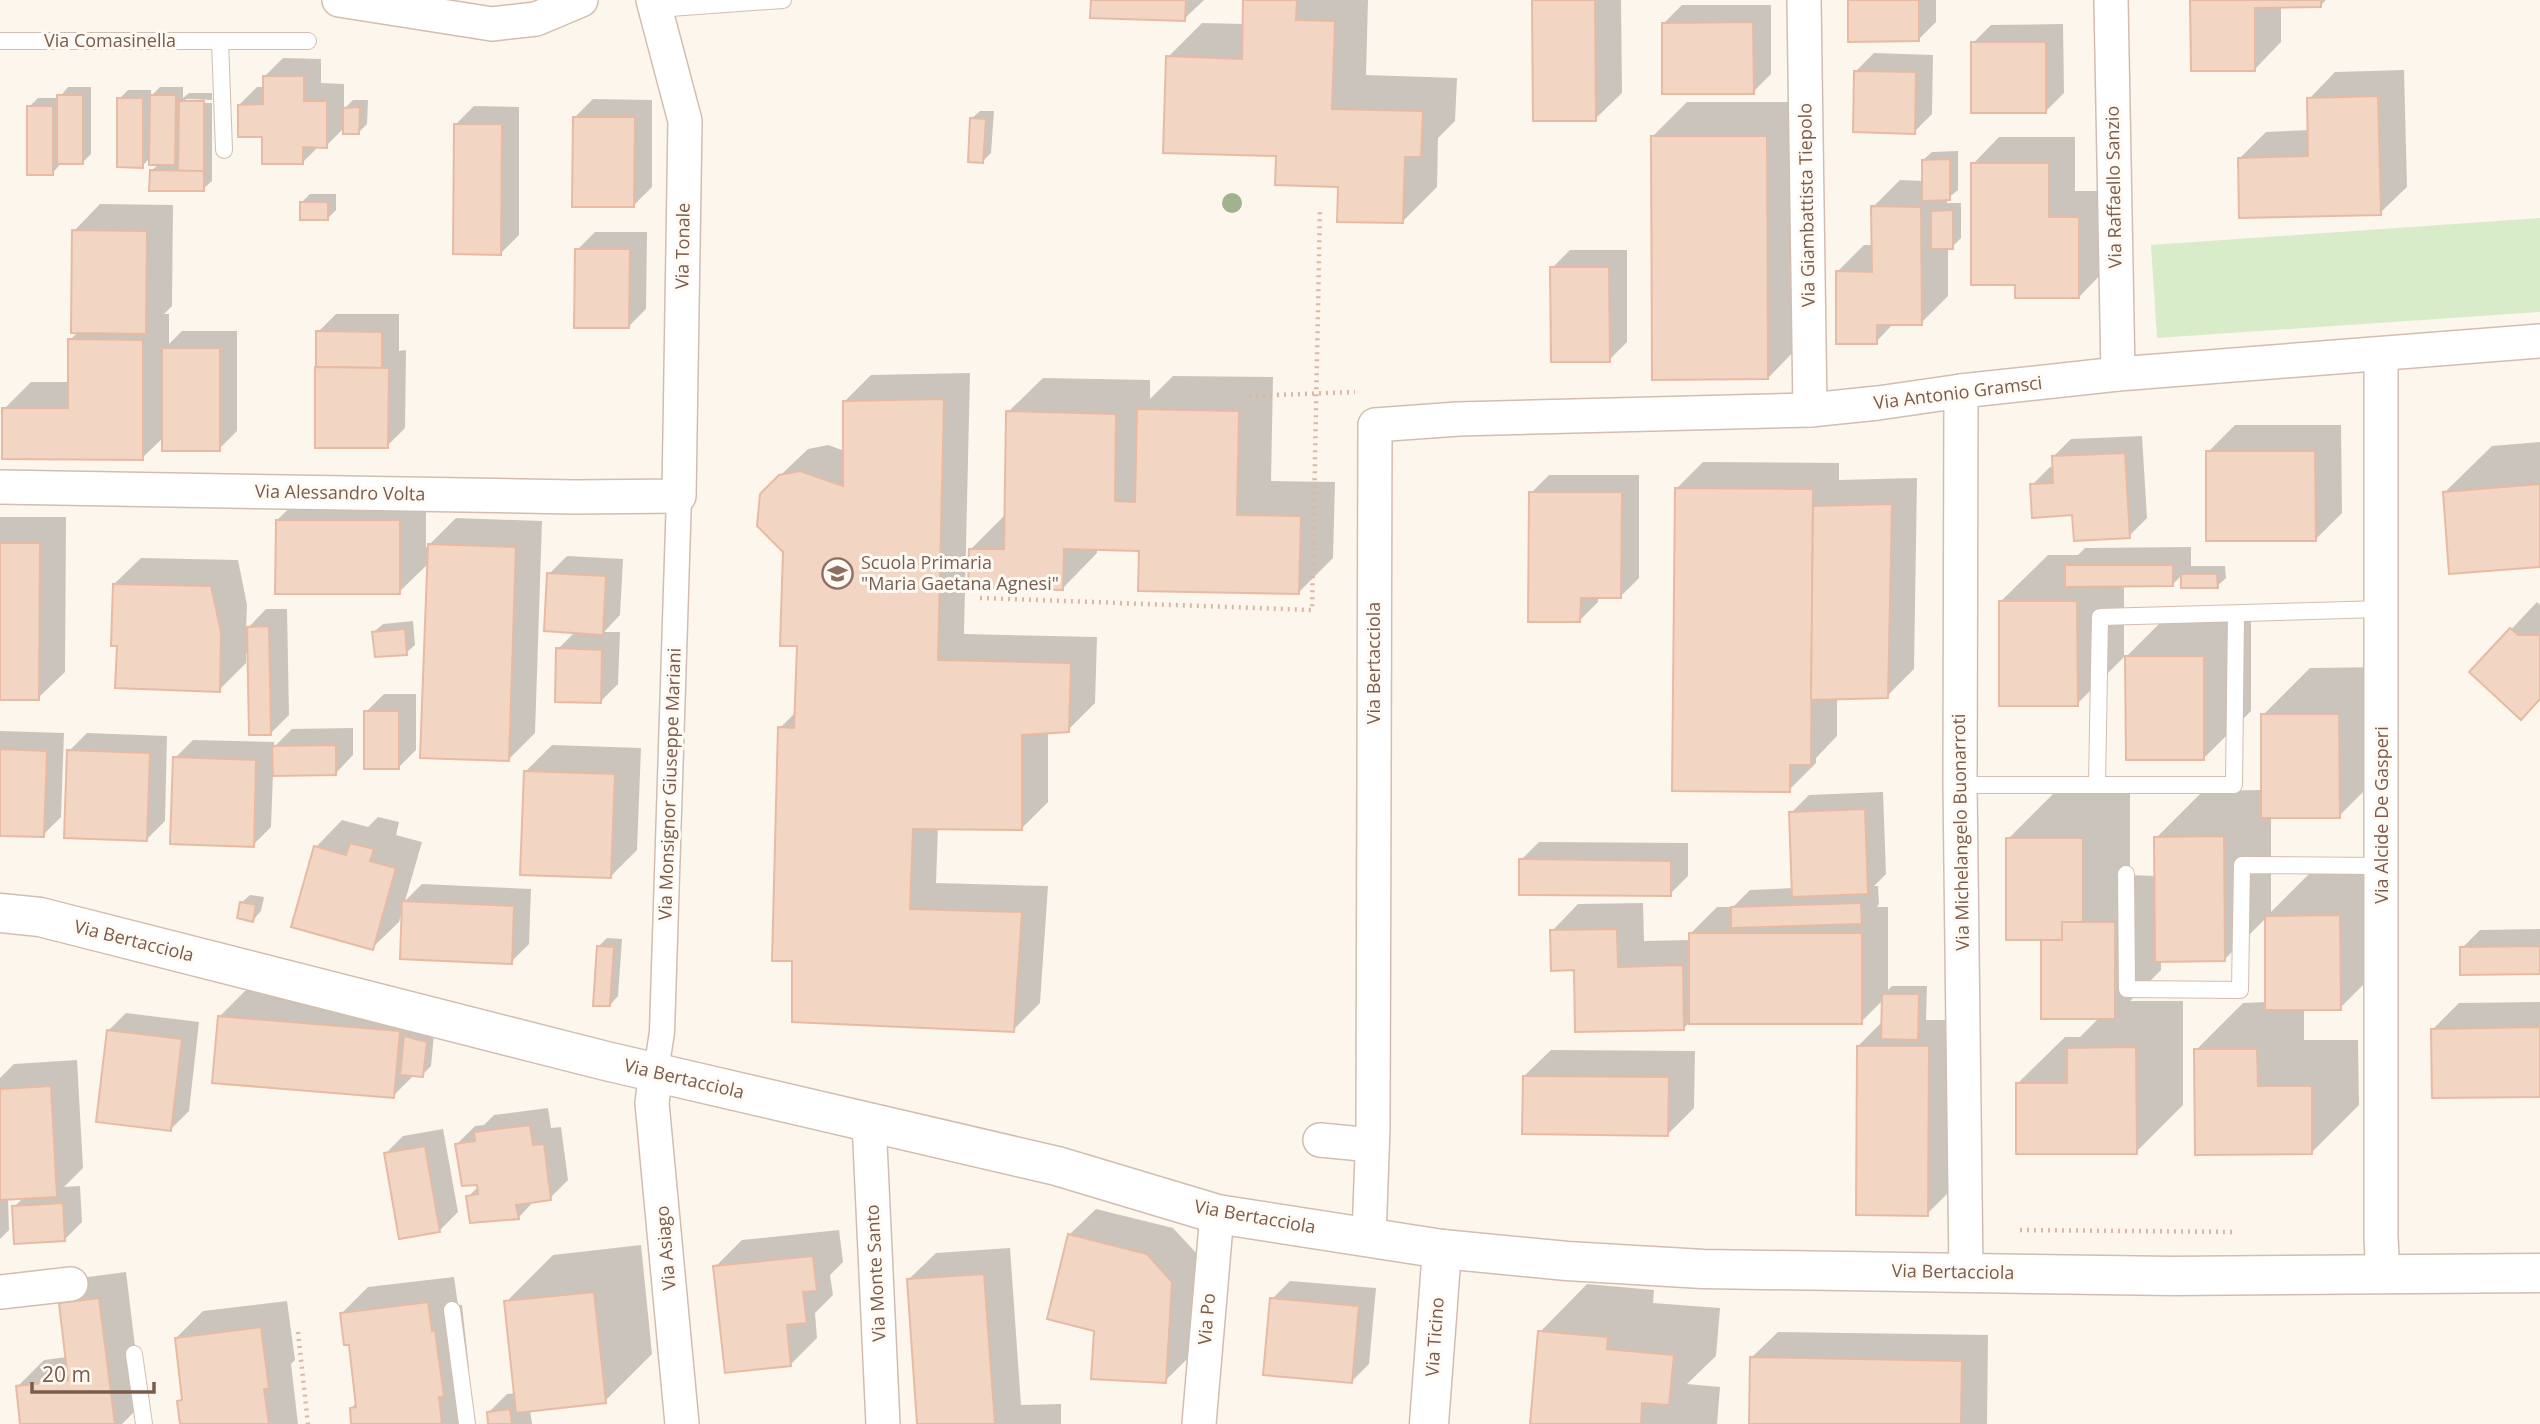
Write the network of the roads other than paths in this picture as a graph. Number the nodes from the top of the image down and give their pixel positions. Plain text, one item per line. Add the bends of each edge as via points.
1 (339, 0) edge
2 (581, 0) edge
3 (783, 0) edge
4 (1804, 0) edge
5 (2111, 0) edge
6 (654, 4) edge
7 (0, 41) edge
8 (220, 41) junction
9 (308, 41) dead end
10 (224, 150) dead end
11 (2540, 341) edge
12 (2381, 354) junction
13 (2118, 374) junction
14 (1961, 391) junction
15 (1810, 410) junction
16 (1375, 425) joint
17 (0, 487) edge
18 (679, 496) junction
19 (2381, 609) junction
20 (2236, 614) junction
21 (1960, 785) junction
22 (2097, 785) junction
23 (2382, 866) junction
24 (2126, 874) dead end
25 (0, 913) edge
26 (656, 1071) junction
27 (869, 1121) junction
28 (1321, 1140) dead end
29 (1372, 1145) junction
30 (1217, 1214) junction
31 (1368, 1237) junction
32 (1442, 1249) junction
33 (1966, 1272) junction
34 (2540, 1273) edge
35 (2383, 1276) junction
36 (72, 1283) dead end
37 (0, 1292) edge
38 (452, 1310) dead end
39 (134, 1354) dead end
40 (144, 1424) edge
41 (467, 1424) edge
42 (682, 1424) edge
43 (883, 1424) edge
44 (1199, 1424) edge
45 (1429, 1424) edge

1 - 2 street via 492,24 536,19
3 - 6 lane
4 - 15 street, Via Giambattista Tiepolo
5 - 13 street, Via Raffaello Sanzio
6 - 18 street, Via Tonale via 685,121
7 - 8 lane, Via Comasinella
8 - 9 lane, Via Comasinella
8 - 10 lane
11 - 12 street, Via Antonio Gramsci
12 - 13 street, Via Antonio Gramsci
12 - 19 street, Via Alcide De Gasperi
13 - 14 street, Via Antonio Gramsci
14 - 15 street, Via Antonio Gramsci
14 - 21 street, Via Michelangelo Buonarroti
15 - 16 street, Via Antonio Gramsci
16 - 29 street, Via Bertacciola
17 - 18 street, Via Alessandro Volta
18 - 26 street, Via Monsignor Giuseppe Mariani via 662,1032
19 - 20 lane
19 - 23 street, Via Alcide De Gasperi
20 - 22 lane via 2100,617
20 - 22 lane via 2234,785
21 - 22 lane
21 - 33 street, Via Michelangelo Buonarroti
23 - 24 lane via 2242,865 2240,990 2127,989
23 - 35 street, Via Alcide De Gasperi
25 - 26 street, Via Bertacciola via 40,917
26 - 27 street, Via Bertacciola
26 - 42 street, Via Asiago via 652,1103
27 - 30 street, Via Bertacciola via 1057,1166
27 - 43 street, Via Monte Santo
28 - 29 street
29 - 31 street, Via Bertacciola
30 - 31 street, Via Bertacciola
30 - 44 street, Via Po
31 - 32 street, Via Bertacciola
32 - 33 street, Via Bertacciola via 1703,1269
32 - 45 street, Via Ticino
33 - 35 street, Via Bertacciola
34 - 35 street, Via Bertacciola
36 - 37 street
38 - 41 lane
39 - 40 lane

